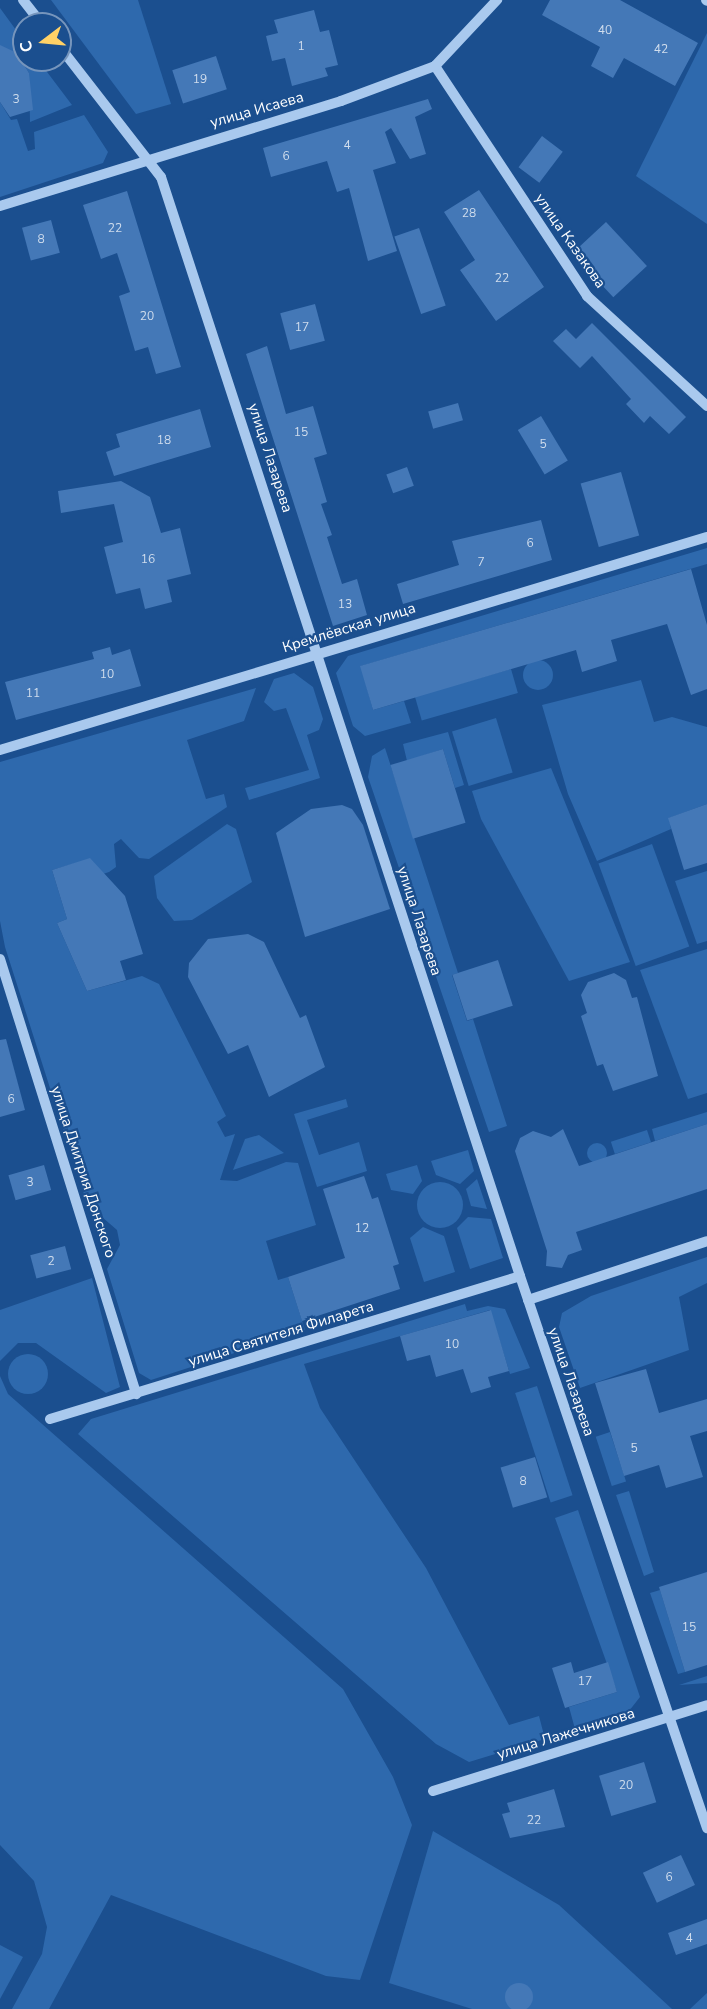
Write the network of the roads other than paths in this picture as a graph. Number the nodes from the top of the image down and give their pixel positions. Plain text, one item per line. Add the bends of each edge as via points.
1 (23, 0) edge
2 (497, 0) edge
3 (32, 12) edge
4 (72, 62) edge
5 (435, 66) junction
6 (146, 158) junction
7 (0, 206) edge
8 (707, 406) edge
9 (707, 537) edge
10 (319, 653) junction
11 (0, 750) edge
12 (0, 959) edge
13 (707, 1241) edge
14 (520, 1276) junction
15 (528, 1300) junction
16 (136, 1394) junction
17 (50, 1419) dead end
18 (707, 1705) edge
19 (670, 1716) junction
20 (433, 1791) dead end
21 (707, 1828) edge

1 - 3 street
2 - 5 street, улица Исаева
4 - 6 street, улица Лазарева
5 - 6 street, улица Исаева via 341,101
5 - 8 street, улица Казакова via 587,296
6 - 7 street, улица Исаева
6 - 10 street, улица Лазарева via 161,177
9 - 10 street, Кремлёвская улица
10 - 11 street, Кремлёвская улица
10 - 14 street, улица Лазарева
12 - 16 street, улица Дмитрия Донского
13 - 15 street
14 - 15 street, улица Лазарева
14 - 16 street, улица Святителя Филарета
15 - 19 street, улица Лазарева
16 - 17 street, улица Святителя Филарета
18 - 19 street, улица Лажечникова
19 - 20 street, улица Лажечникова
19 - 21 street, улица Лазарева

